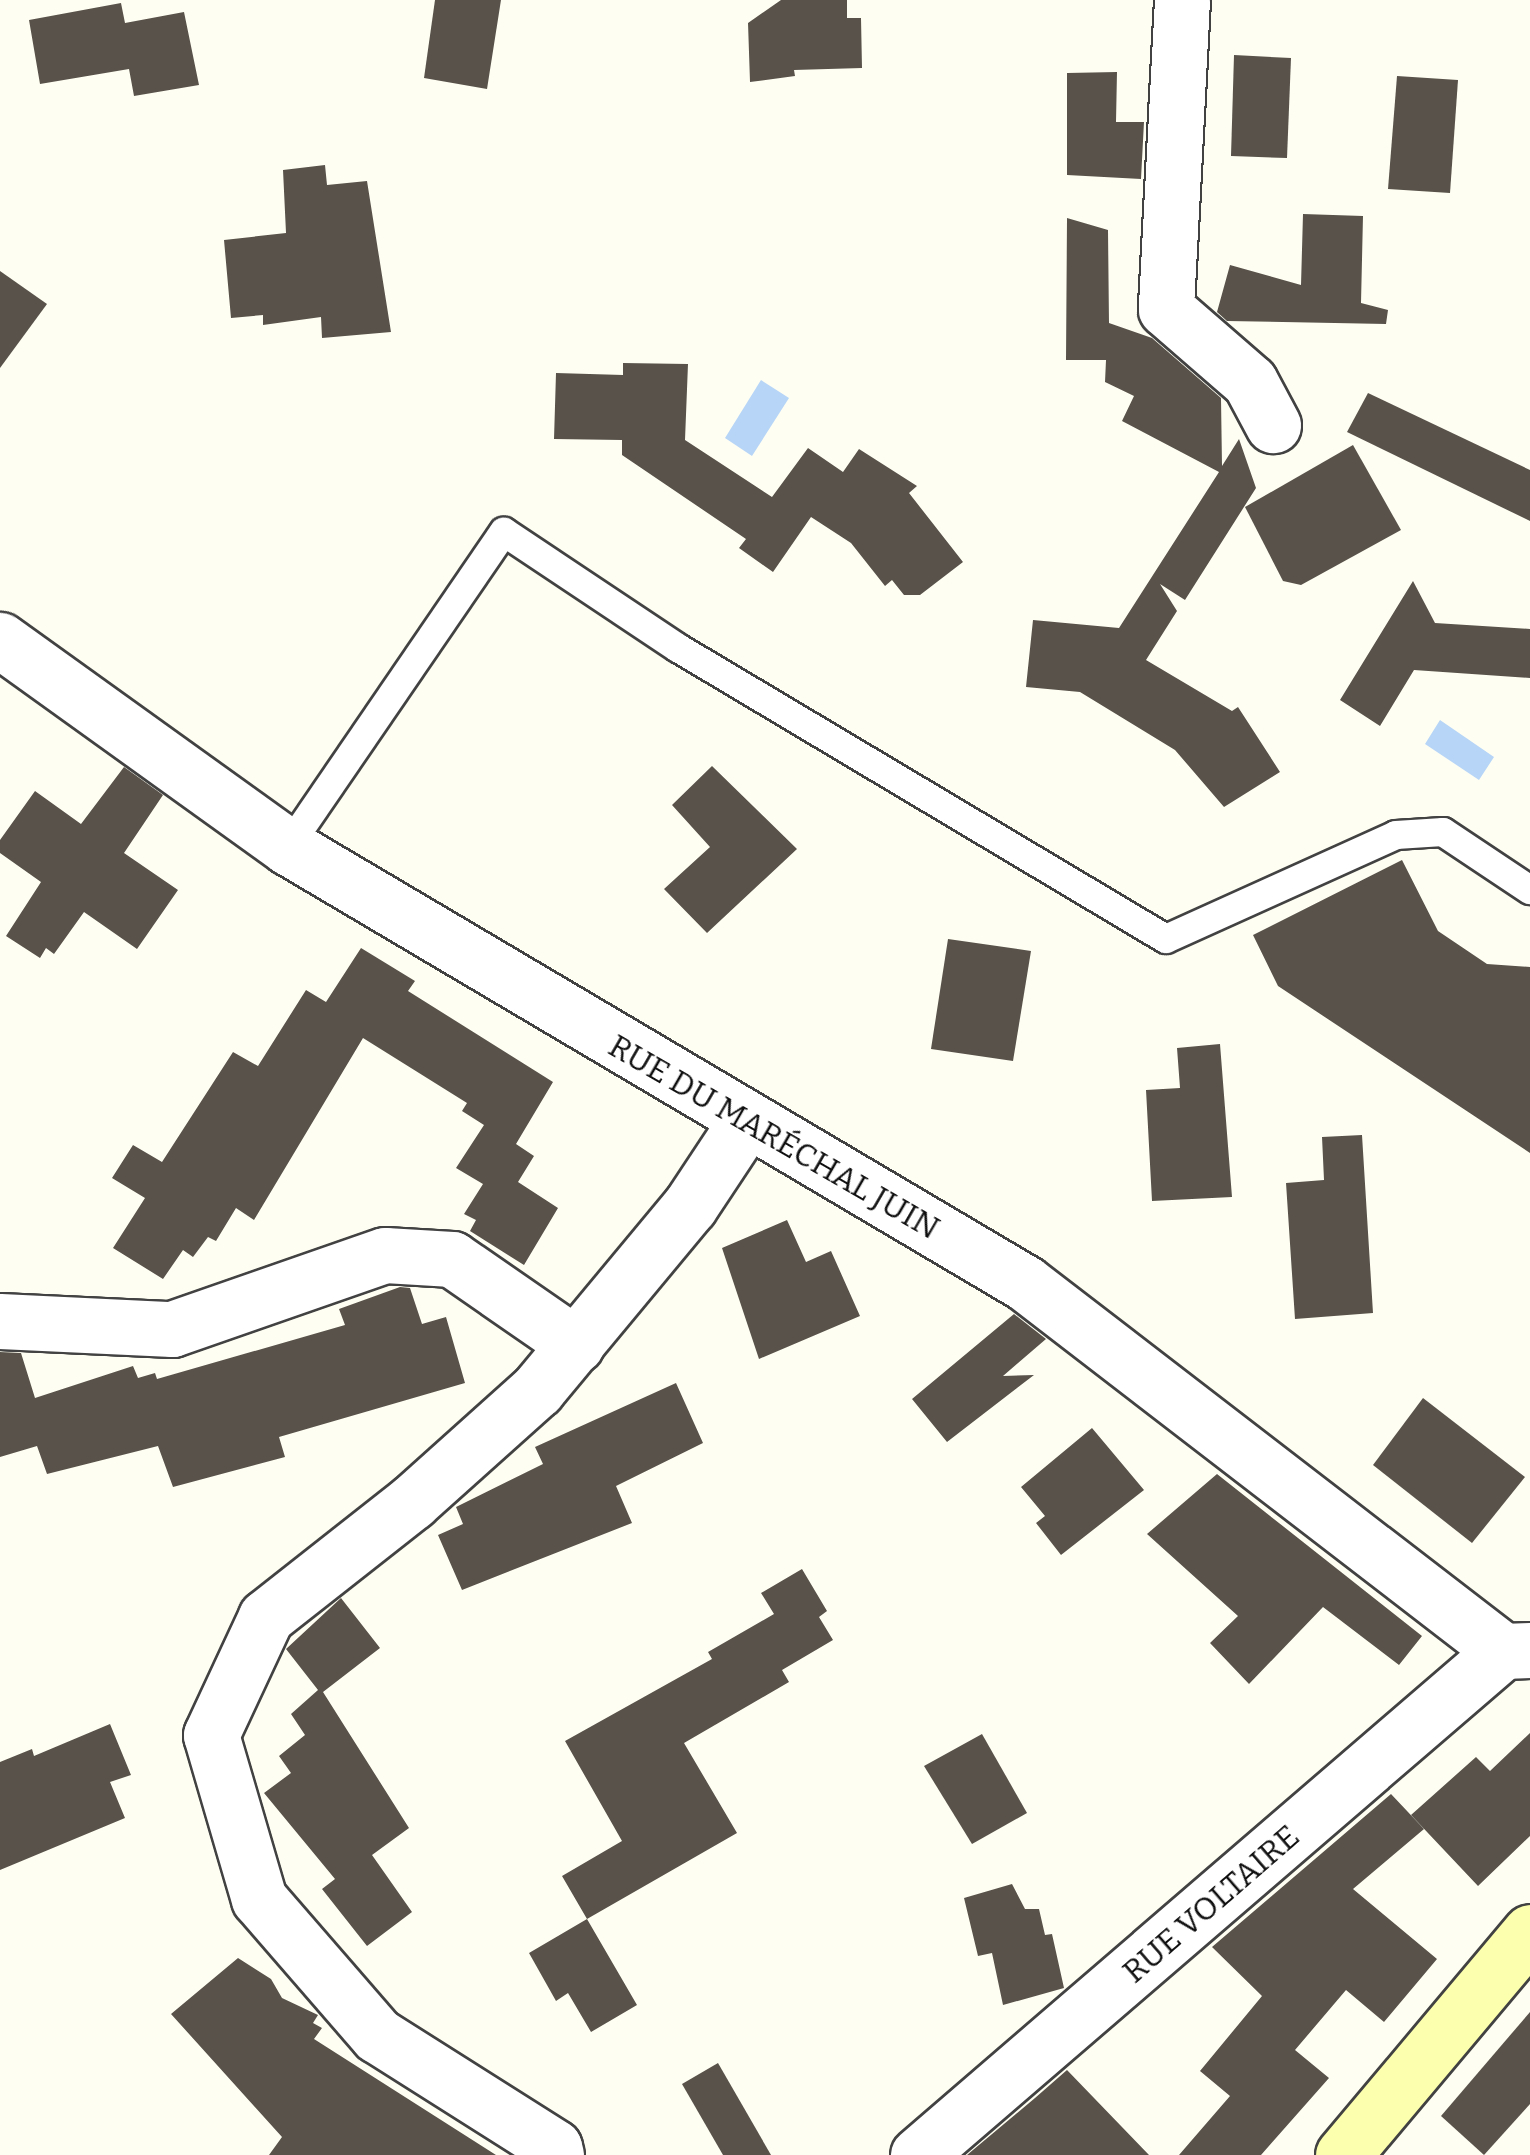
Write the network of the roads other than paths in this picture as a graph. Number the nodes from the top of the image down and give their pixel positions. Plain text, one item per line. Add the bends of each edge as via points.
1 (1182, 0) edge
2 (1273, 426) dead end
3 (0, 640) edge
4 (288, 847) junction
5 (1530, 890) edge
6 (746, 1123) junction
7 (0, 1321) edge
8 (576, 1345) junction
9 (1516, 1651) edge
10 (1530, 1932) edge
11 (556, 2155) edge
12 (918, 2155) edge
13 (1344, 2155) edge

1 - 2 street via 1166,309 1250,382
3 - 4 street, RUE DU MARÉCHAL JUIN
4 - 5 lane via 504,532 678,648 1166,939 1396,835 1443,832
4 - 6 street, RUE DU MARÉCHAL JUIN
6 - 8 street via 690,1206
6 - 9 street, RUE DU MARÉCHAL JUIN via 1025,1283
7 - 8 street via 172,1329 385,1255 452,1259
8 - 11 street via 412,1502 266,1617 211,1735 259,1899 377,2035 554,2147
9 - 12 street, RUE VOLTAIRE
10 - 13 main road

